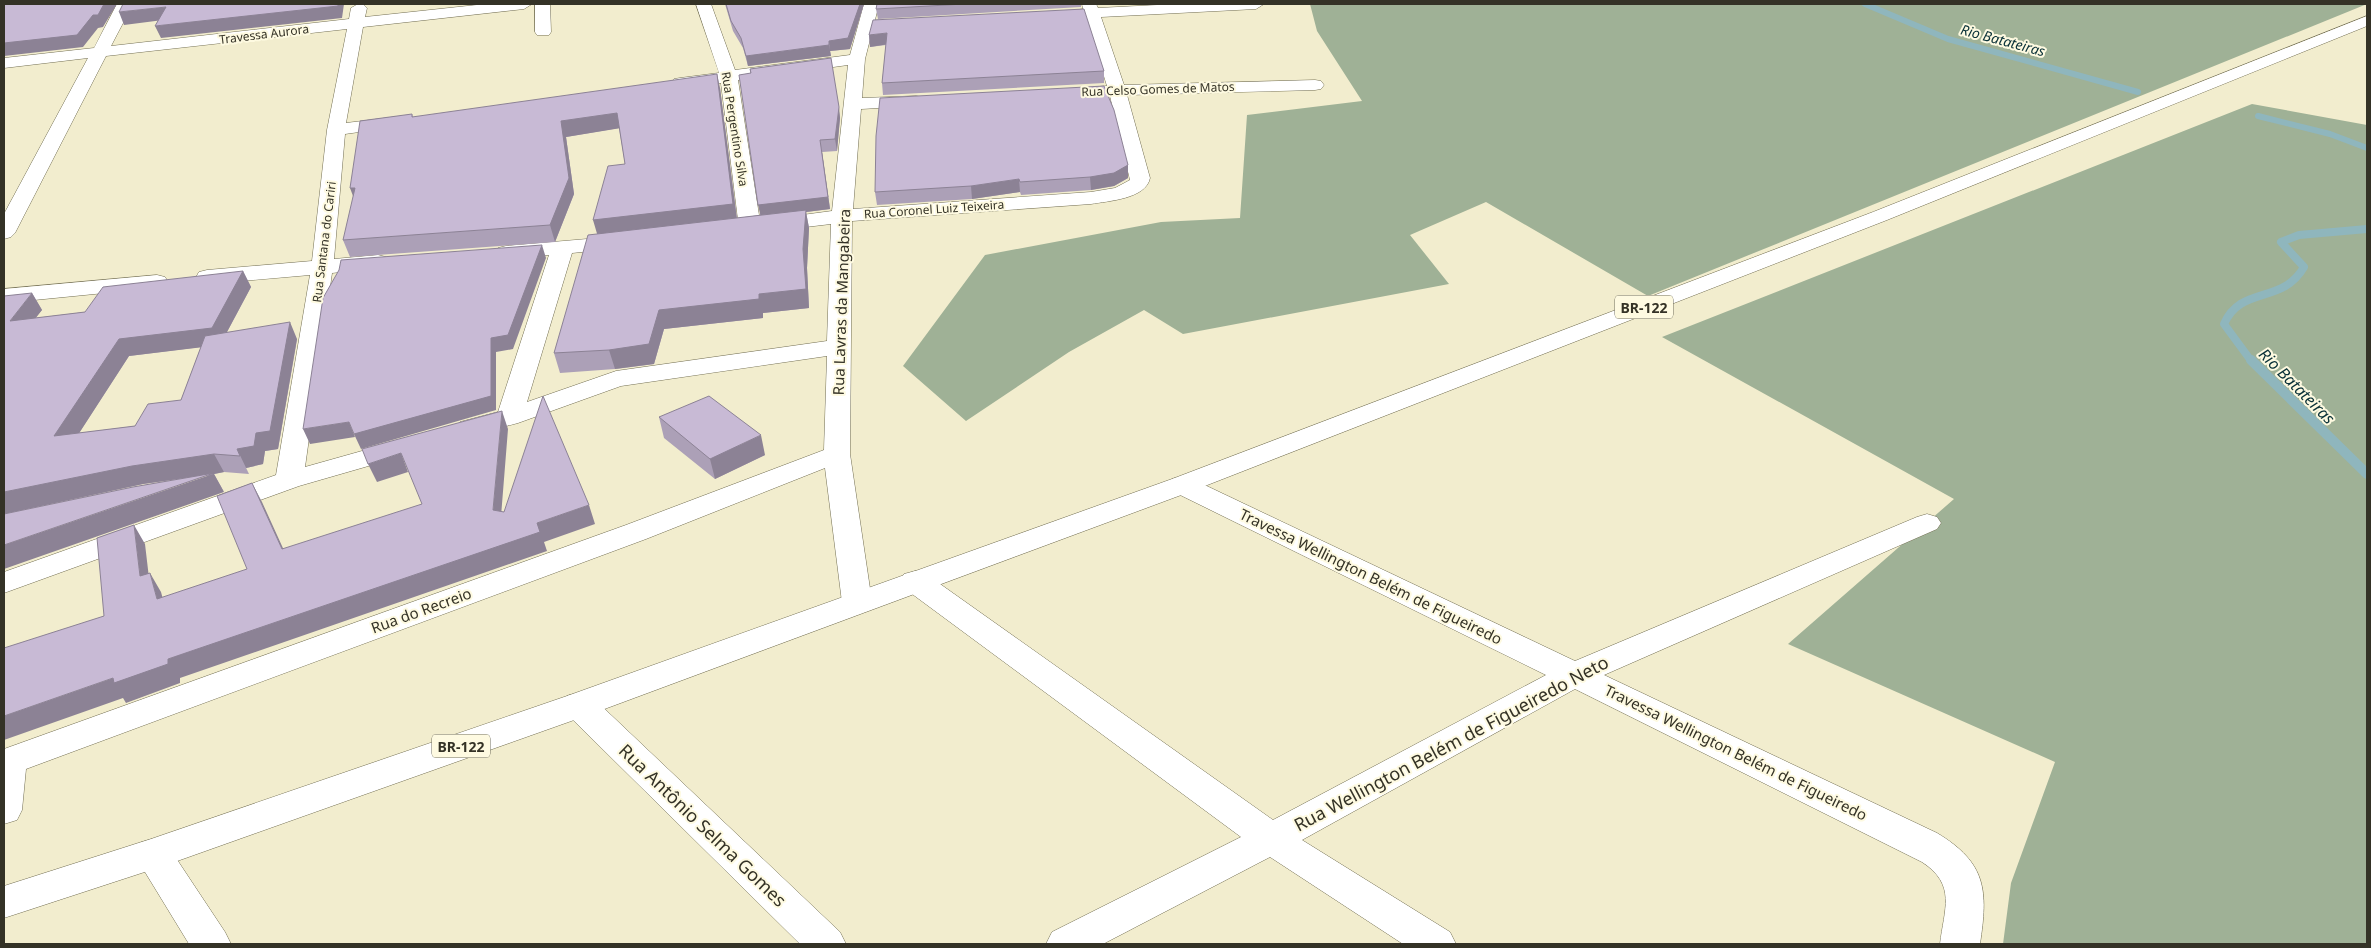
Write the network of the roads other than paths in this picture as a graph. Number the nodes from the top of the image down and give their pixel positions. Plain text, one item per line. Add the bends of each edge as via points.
1 (125, 4) edge
2 (360, 4) edge
3 (524, 4) edge
4 (542, 4) edge
5 (703, 4) edge
6 (872, 4) edge
7 (1256, 4) edge
8 (1091, 8) edge
9 (1062, 14) edge
10 (2367, 21) edge
11 (356, 24) junction
12 (543, 32) dead end
13 (98, 54) junction
14 (857, 59) junction
15 (4, 63) edge
16 (729, 76) junction
17 (1315, 85) dead end
18 (660, 86) edge
19 (1117, 90) junction
20 (1078, 92) edge
21 (930, 100) edge
22 (852, 104) junction
23 (415, 119) edge
24 (336, 130) junction
25 (842, 216) junction
26 (740, 229) joint
27 (4, 232) edge
28 (641, 240) edge
29 (562, 249) junction
30 (485, 254) edge
31 (399, 261) edge
32 (322, 266) junction
33 (4, 296) edge
34 (839, 346) junction
35 (509, 417) junction
36 (837, 454) junction
37 (280, 483) junction
38 (1182, 485) junction
39 (197, 486) edge
40 (1927, 523) dead end
41 (915, 581) junction
42 (4, 583) edge
43 (857, 602) junction
44 (1576, 674) junction
45 (579, 705) junction
46 (6, 762) edge
47 (4, 810) edge
48 (1271, 839) junction
49 (153, 854) junction
50 (4, 902) edge
51 (211, 944) edge
52 (826, 944) edge
53 (1066, 944) edge
54 (1436, 944) edge
55 (1960, 944) edge

1 - 13 main road
2 - 11 main road, Rua Santana do Cariri
3 - 11 main road, Travessa Aurora
4 - 12 main road
5 - 16 main road, Rua Pergentino Silva
6 - 14 main road, Rua Lavras da Mangabeira via 877,26
7 - 8 main road
8 - 9 main road
8 - 19 main road
10 - 38 main road, BR-122 via 1880,216
11 - 13 main road, Travessa Aurora
11 - 24 main road, Rua Santana do Cariri
13 - 15 main road, Travessa Aurora
13 - 27 main road
14 - 16 main road
14 - 22 main road, Rua Lavras da Mangabeira
16 - 18 main road
16 - 26 main road, Rua Pergentino Silva
17 - 19 main road, Rua Celso Gomes de Matos
19 - 20 main road, Rua Celso Gomes de Matos
19 - 25 main road, Rua Coronel Luiz Teixeira via 1140,178 1139,183 1129,190 1091,198
21 - 22 main road
22 - 25 main road, Rua Lavras da Mangabeira
23 - 24 main road
24 - 32 main road, Rua Santana do Cariri
25 - 26 main road, Rua Coronel Luiz Teixeira
25 - 34 main road, Rua Lavras da Mangabeira
28 - 29 main road
29 - 30 main road
29 - 35 main road
31 - 32 main road
32 - 33 main road
32 - 37 main road, Rua Santana do Cariri
34 - 35 main road via 616,379
34 - 36 main road, Rua Lavras da Mangabeira
35 - 37 main road
36 - 43 main road, Rua Lavras da Mangabeira
36 - 46 main road, Rua do Recreio via 626,535
37 - 39 main road via 224,482
37 - 42 main road
38 - 41 main road, BR-122
38 - 44 main road, Travessa Wellington Belém de Figueiredo
40 - 44 main road, Rua Wellington Belém de Figueiredo Neto
41 - 43 main road, BR-122
41 - 48 main road
43 - 45 main road, BR-122
44 - 48 main road, Rua Wellington Belém de Figueiredo Neto
44 - 55 main road, Travessa Wellington Belém de Figueiredo via 1906,833 1940,854 1959,873 1964,890 1965,911
45 - 49 main road, BR-122
45 - 52 main road, Rua Antônio Selma Gomes
46 - 47 main road
48 - 53 main road, Rua Wellington Belém de Figueiredo Neto
48 - 54 main road
49 - 50 main road, BR-122
49 - 51 main road

